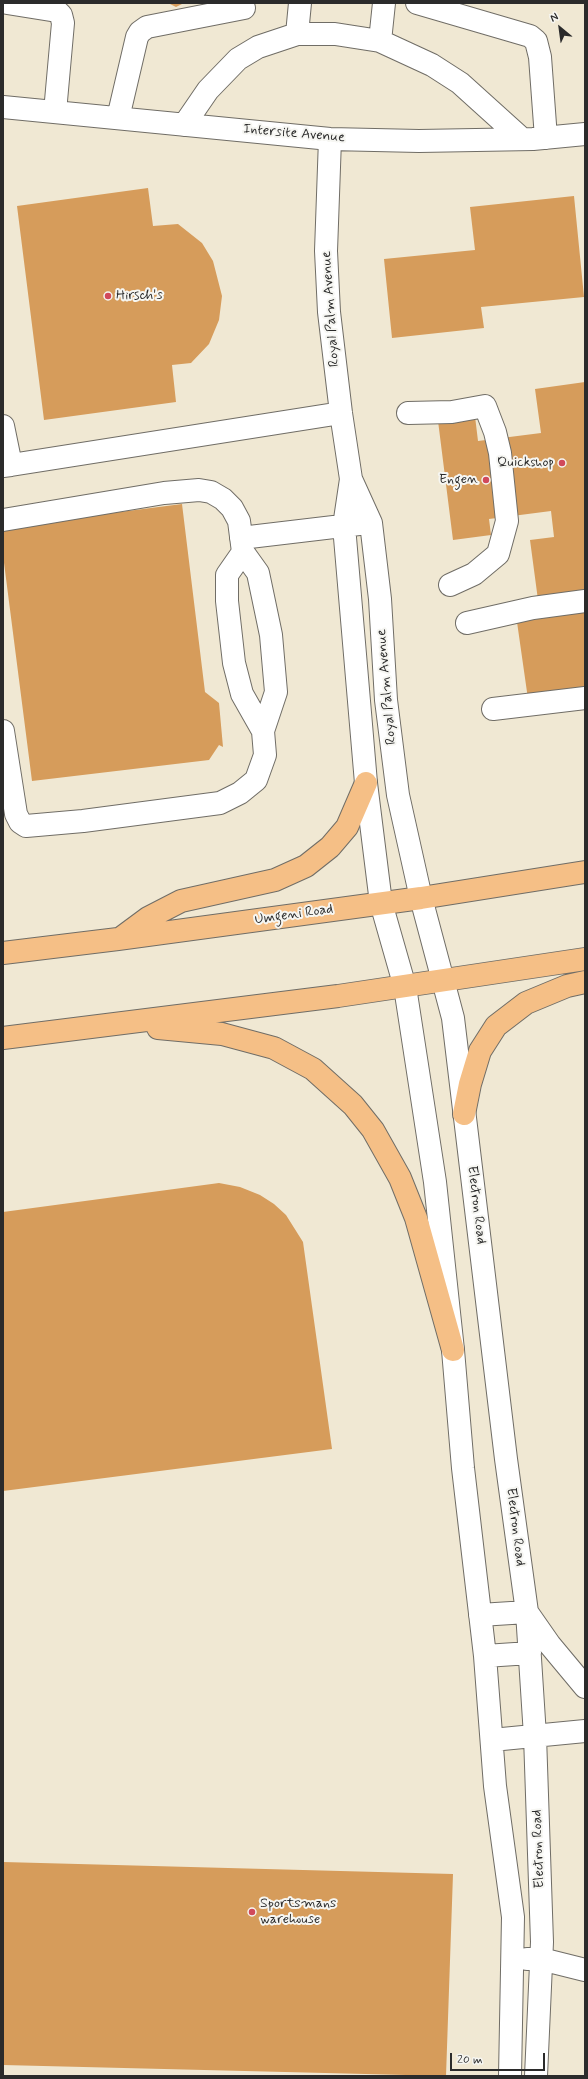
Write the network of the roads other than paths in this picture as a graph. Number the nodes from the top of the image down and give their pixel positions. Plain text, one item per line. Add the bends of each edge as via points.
1 (7, 3) edge
2 (300, 3) edge
3 (384, 3) edge
4 (417, 4) edge
5 (244, 8) dead end
6 (297, 34) junction
7 (380, 41) junction
8 (3, 107) edge
9 (55, 112) junction
10 (118, 118) junction
11 (184, 125) junction
12 (585, 134) edge
13 (546, 138) junction
14 (330, 139) junction
15 (522, 139) junction
16 (408, 413) dead end
17 (341, 414) junction
18 (3, 426) edge
19 (7, 465) edge
20 (351, 479) junction
21 (3, 520) edge
22 (371, 523) junction
23 (344, 526) junction
24 (242, 545) junction
25 (450, 585) dead end
26 (585, 601) edge
27 (468, 623) dead end
28 (585, 698) edge
29 (493, 709) dead end
30 (3, 731) edge
31 (263, 731) junction
32 (366, 783) junction
33 (585, 872) edge
34 (421, 898) junction
35 (381, 903) junction
36 (118, 940) junction
37 (3, 953) edge
38 (585, 959) edge
39 (445, 980) junction
40 (585, 982) edge
41 (405, 987) junction
42 (116, 1024) junction
43 (3, 1038) edge
44 (464, 1114) junction
45 (453, 1350) junction
46 (527, 1612) junction
47 (480, 1615) junction
48 (530, 1653) junction
49 (485, 1656) junction
50 (585, 1687) edge
51 (585, 1731) edge
52 (535, 1736) junction
53 (492, 1740) junction
54 (512, 1959) junction
55 (541, 1959) junction
56 (585, 1970) edge
57 (510, 2076) edge
58 (536, 2076) edge

1 - 9 street via 57,11 61,15 63,22
2 - 6 street
3 - 7 street
4 - 13 street via 530,36 536,41 540,57
5 - 10 street via 147,27 140,32 136,37
6 - 7 street via 335,34
6 - 11 street via 258,47 238,59 208,90
7 - 15 street via 432,65 460,82
8 - 9 street, Intersite Avenue
9 - 10 street, Intersite Avenue
10 - 11 street, Intersite Avenue
11 - 14 street, Intersite Avenue
12 - 13 street, Intersite Avenue
13 - 15 street, Intersite Avenue
14 - 15 street, Intersite Avenue via 419,142
14 - 17 street, Royal Palm Avenue via 326,251 329,312
16 - 25 street via 452,412 485,406 495,432 500,453 507,520 498,554 474,574
17 - 19 street
17 - 20 street, Royal Palm Avenue
18 - 19 street
20 - 22 street, Royal Palm Avenue
20 - 23 street, Royal Palm Avenue
21 - 24 street via 164,493 199,490 211,492 232,508 238,521
22 - 23 street
22 - 34 street, Royal Palm Avenue via 380,599 386,700 398,795
23 - 24 street
23 - 32 street, Royal Palm Avenue
24 - 31 street via 258,573 271,635 276,692
24 - 31 street via 227,575 227,601 234,663 242,694
26 - 27 street via 533,608
28 - 29 street
30 - 31 street via 16,814 20,822 26,826 220,803 240,794 256,780 265,755
32 - 35 street, Royal Palm Avenue
32 - 36 highway via 347,826 330,847 306,866 275,880 182,901 148,918
33 - 34 highway, Umgeni Road
34 - 35 highway, Umgeni Road
34 - 39 street, Royal Palm Avenue
35 - 36 highway, Umgeni Road
35 - 41 street, Royal Palm Avenue
36 - 37 highway, Umgeni Road
38 - 39 highway
39 - 41 highway
39 - 44 street, Electron Road via 454,1018
40 - 44 highway via 526,1003 496,1026 480,1051
41 - 42 highway
41 - 45 street via 435,1182
42 - 43 highway
42 - 45 highway via 222,1034 274,1048 313,1069 353,1105 373,1130 400,1178 416,1218
44 - 46 street, Electron Road
45 - 47 street via 463,1468
46 - 47 street
46 - 48 street, Electron Road
46 - 50 street
47 - 49 street
48 - 49 street
48 - 52 street, Electron Road
49 - 53 street
51 - 52 street
52 - 53 street
52 - 55 street, Electron Road
53 - 54 street via 495,1786 513,1916
54 - 55 street
54 - 57 street
55 - 56 street
55 - 58 street, Electron Road

